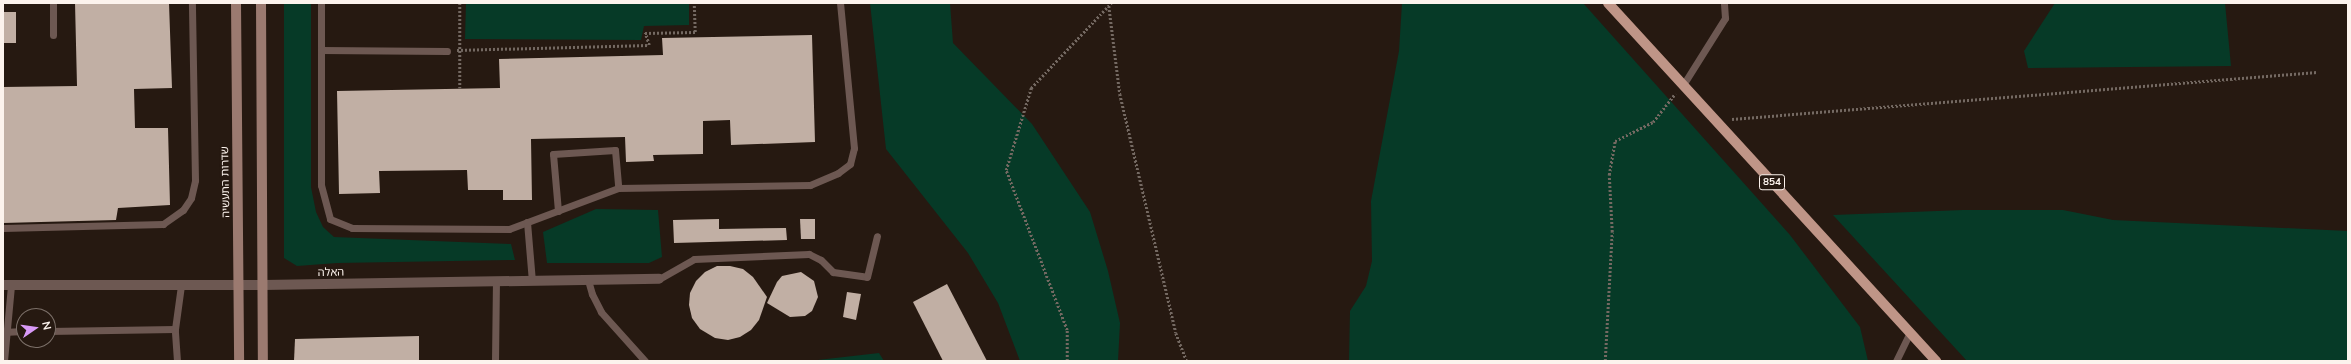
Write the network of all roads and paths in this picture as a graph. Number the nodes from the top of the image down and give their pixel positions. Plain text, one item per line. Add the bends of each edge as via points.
1 (53, 3) edge
2 (192, 3) edge
3 (236, 3) edge
4 (261, 3) edge
5 (321, 3) edge
6 (460, 3) edge
7 (694, 3) edge
8 (840, 3) edge
9 (1608, 3) edge
10 (1724, 3) edge
11 (1110, 4) edge
12 (53, 35) dead end
13 (321, 50) junction
14 (460, 50) junction
15 (447, 51) joint
16 (2317, 72) dead end
17 (1683, 85) junction
18 (460, 88) dead end
19 (1716, 120) junction
20 (618, 188) junction
21 (558, 211) junction
22 (527, 222) junction
23 (3, 228) edge
24 (877, 236) dead end
25 (659, 279) joint
26 (588, 280) junction
27 (496, 281) junction
28 (532, 281) junction
29 (7, 285) edge
30 (181, 285) junction
31 (238, 285) junction
32 (263, 285) junction
33 (175, 328) junction
34 (16, 331) edge
35 (56, 331) edge
36 (5, 332) edge
37 (1910, 332) junction
38 (4, 361) edge
39 (177, 361) edge
40 (239, 361) edge
41 (264, 361) edge
42 (495, 361) edge
43 (645, 361) edge
44 (1067, 361) edge
45 (1188, 361) edge
46 (1605, 361) edge
47 (1896, 361) edge
48 (1936, 361) edge

1 - 12 lane
2 - 23 lane via 195,180 191,198 183,210 162,224
3 - 31 street, שדרות התעשיה
4 - 32 street
5 - 13 lane
6 - 14 path
7 - 14 path via 695,32 645,33 649,45
8 - 20 lane via 854,148 850,164 838,173 810,185
9 - 17 main road, 854
10 - 17 lane via 1725,18
11 - 44 path via 1031,88 1006,170 1067,330
11 - 45 path via 1120,94 1176,333
13 - 15 lane
13 - 22 lane via 321,185 330,219 352,228 509,229
14 - 15 path
14 - 18 path
16 - 19 path
17 - 19 main road, 854
17 - 46 path via 1653,122 1615,141 1609,175 1612,232
19 - 37 main road, 854
20 - 21 lane
20 - 21 lane via 615,150 553,154
21 - 22 lane
22 - 28 lane
24 - 25 lane via 868,277 833,272 821,260 809,254 694,259
25 - 26 street, האלה
26 - 28 street, האלה
26 - 43 lane via 601,312
27 - 28 street, האלה
27 - 32 street, האלה
27 - 42 lane
29 - 30 street, האלה
29 - 36 lane
30 - 31 street, האלה
30 - 33 lane
31 - 32 street, האלה
31 - 40 street, שדרות התעשיה
32 - 41 street
33 - 35 lane
33 - 39 lane
34 - 36 lane
36 - 38 lane
37 - 47 lane
37 - 48 main road, 854

